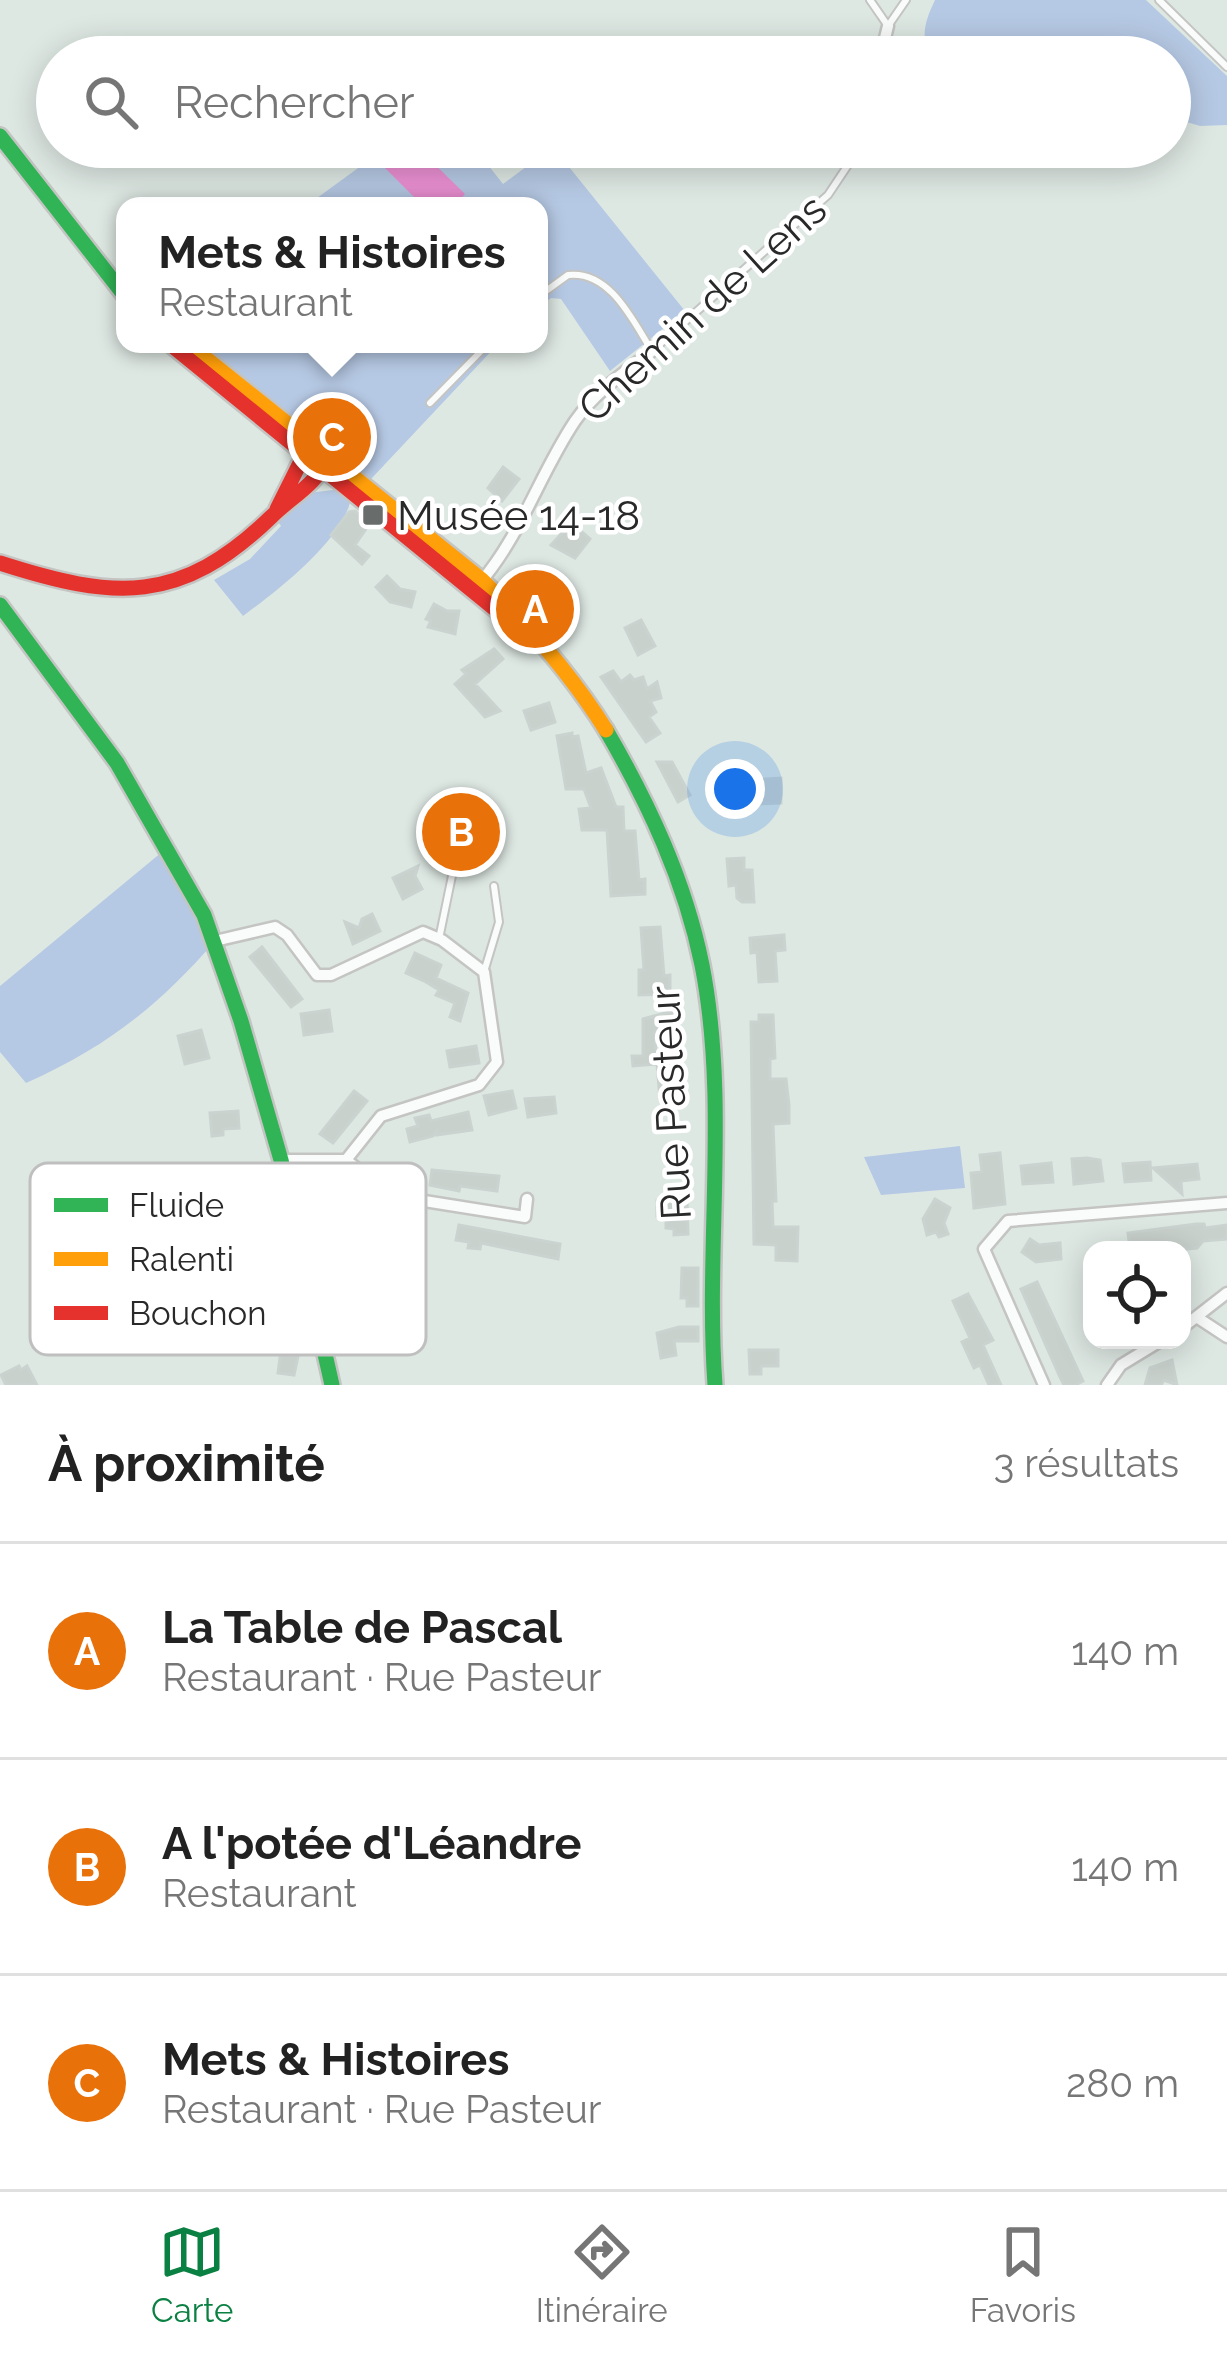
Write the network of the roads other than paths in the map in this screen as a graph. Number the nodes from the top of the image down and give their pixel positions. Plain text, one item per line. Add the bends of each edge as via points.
1 (870, 0) edge
2 (906, 0) edge
3 (1159, 0) edge
4 (888, 26) junction
5 (885, 36) edge
6 (1227, 67) edge
7 (0, 136) edge
8 (846, 168) edge
9 (116, 284) edge
10 (548, 289) edge
11 (652, 351) junction
12 (193, 353) edge
13 (479, 353) edge
14 (430, 403) dead end
15 (319, 458) junction
16 (0, 563) edge
17 (478, 586) junction
18 (0, 605) edge
19 (461, 832) dead end
20 (494, 886) dead end
21 (439, 939) junction
22 (215, 941) junction
23 (484, 972) junction
24 (280, 1160) junction
25 (346, 1160) junction
26 (281, 1163) edge
27 (350, 1163) edge
28 (527, 1199) dead end
29 (426, 1201) edge
30 (1227, 1203) edge
31 (1227, 1293) edge
32 (1198, 1318) junction
33 (1191, 1322) edge
34 (1227, 1337) edge
35 (1147, 1349) edge
36 (325, 1355) edge
37 (713, 1380) edge
38 (332, 1385) edge
39 (1044, 1385) edge
40 (1107, 1385) edge

1 - 4 lane
2 - 4 lane
3 - 6 lane
4 - 5 street
7 - 9 main road
8 - 11 lane, Chemin de Lens via 828,195
10 - 11 lane via 568,275 597,279
11 - 17 street, Chemin de Lens via 573,423
12 - 15 main road, Rue Pasteur
13 - 14 lane
15 - 16 main road via 241,547 206,568 142,589 80,588
15 - 17 main road, Rue Pasteur
17 - 37 main road, Rue Pasteur via 528,623 620,751 684,895 710,1023
18 - 22 main road via 117,763
19 - 21 lane
20 - 23 lane via 499,922
21 - 22 street via 423,932 331,975 316,975 275,927
21 - 23 street
22 - 24 main road
23 - 25 street via 497,1062 479,1085 381,1116
24 - 25 street
24 - 26 main road
25 - 27 street
28 - 29 street via 525,1217
30 - 39 street via 1008,1221 983,1250
31 - 32 street
32 - 33 street
32 - 34 street
35 - 40 street via 1120,1365
36 - 38 main road

